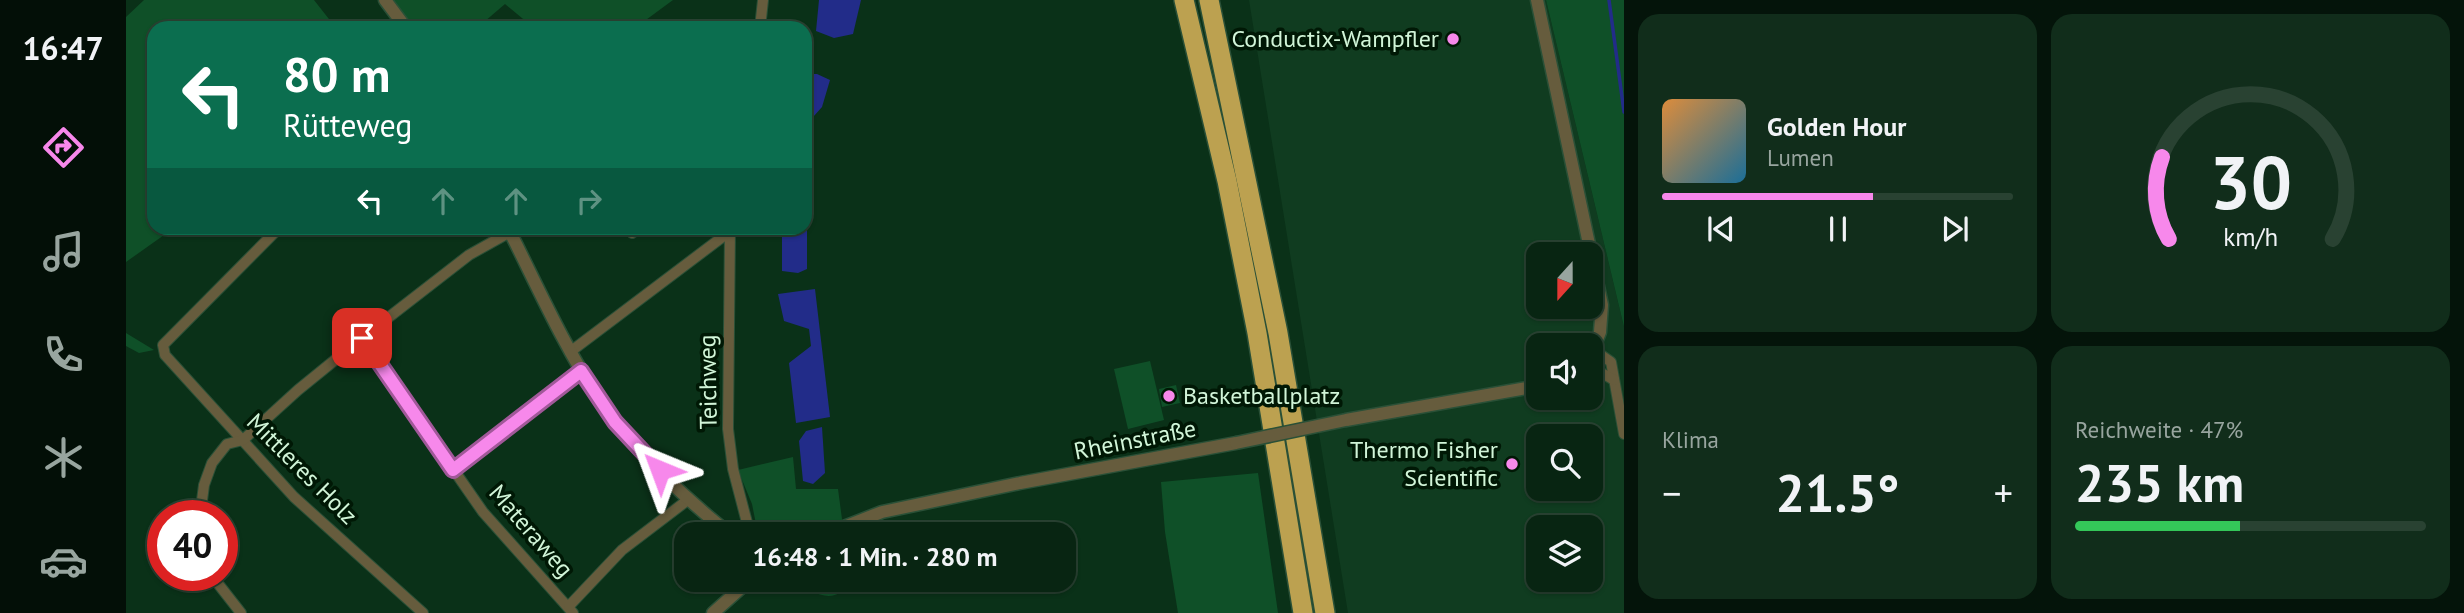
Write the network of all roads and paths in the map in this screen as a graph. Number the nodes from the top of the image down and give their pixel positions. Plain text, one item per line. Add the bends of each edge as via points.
1 (385, 0) edge
2 (763, 0) edge
3 (1184, 0) edge
4 (1209, 0) edge
5 (1537, 0) edge
6 (401, 21) edge
7 (761, 21) edge
8 (272, 235) edge
9 (501, 235) edge
10 (512, 235) edge
11 (723, 235) edge
12 (730, 235) edge
13 (1600, 333) edge
14 (362, 338) junction
15 (570, 352) junction
16 (1603, 358) edge
17 (581, 371) junction
18 (1603, 374) edge
19 (1614, 380) junction
20 (1526, 388) edge
21 (1624, 434) edge
22 (243, 440) junction
23 (453, 470) junction
24 (689, 499) junction
25 (202, 500) edge
26 (716, 522) edge
27 (747, 522) edge
28 (857, 522) edge
29 (224, 591) edge
30 (736, 592) edge
31 (571, 609) edge
32 (241, 613) edge
33 (423, 613) edge
34 (713, 613) edge
35 (1303, 613) edge
36 (1325, 613) edge

1 - 6 street
2 - 7 street
3 - 35 highway via 1255,320
4 - 36 highway via 1278,333
5 - 13 street via 1602,305
8 - 22 street, Mittleres Holz via 163,345 165,355
9 - 14 street
10 - 15 street
11 - 15 street
12 - 27 street, Teichweg via 728,429
14 - 22 street
14 - 23 street, Materaweg
15 - 17 street
16 - 19 street via 1611,362
17 - 23 street
17 - 24 street via 615,422
18 - 19 street
19 - 21 street
20 - 28 street, Rheinstraße, bridge via 1020,483 882,512
22 - 25 street via 227,444 212,463
22 - 33 street, Mittleres Holz via 294,497
23 - 31 street, Materaweg via 483,512
24 - 26 street
24 - 31 street via 622,550
29 - 32 street
30 - 34 street

